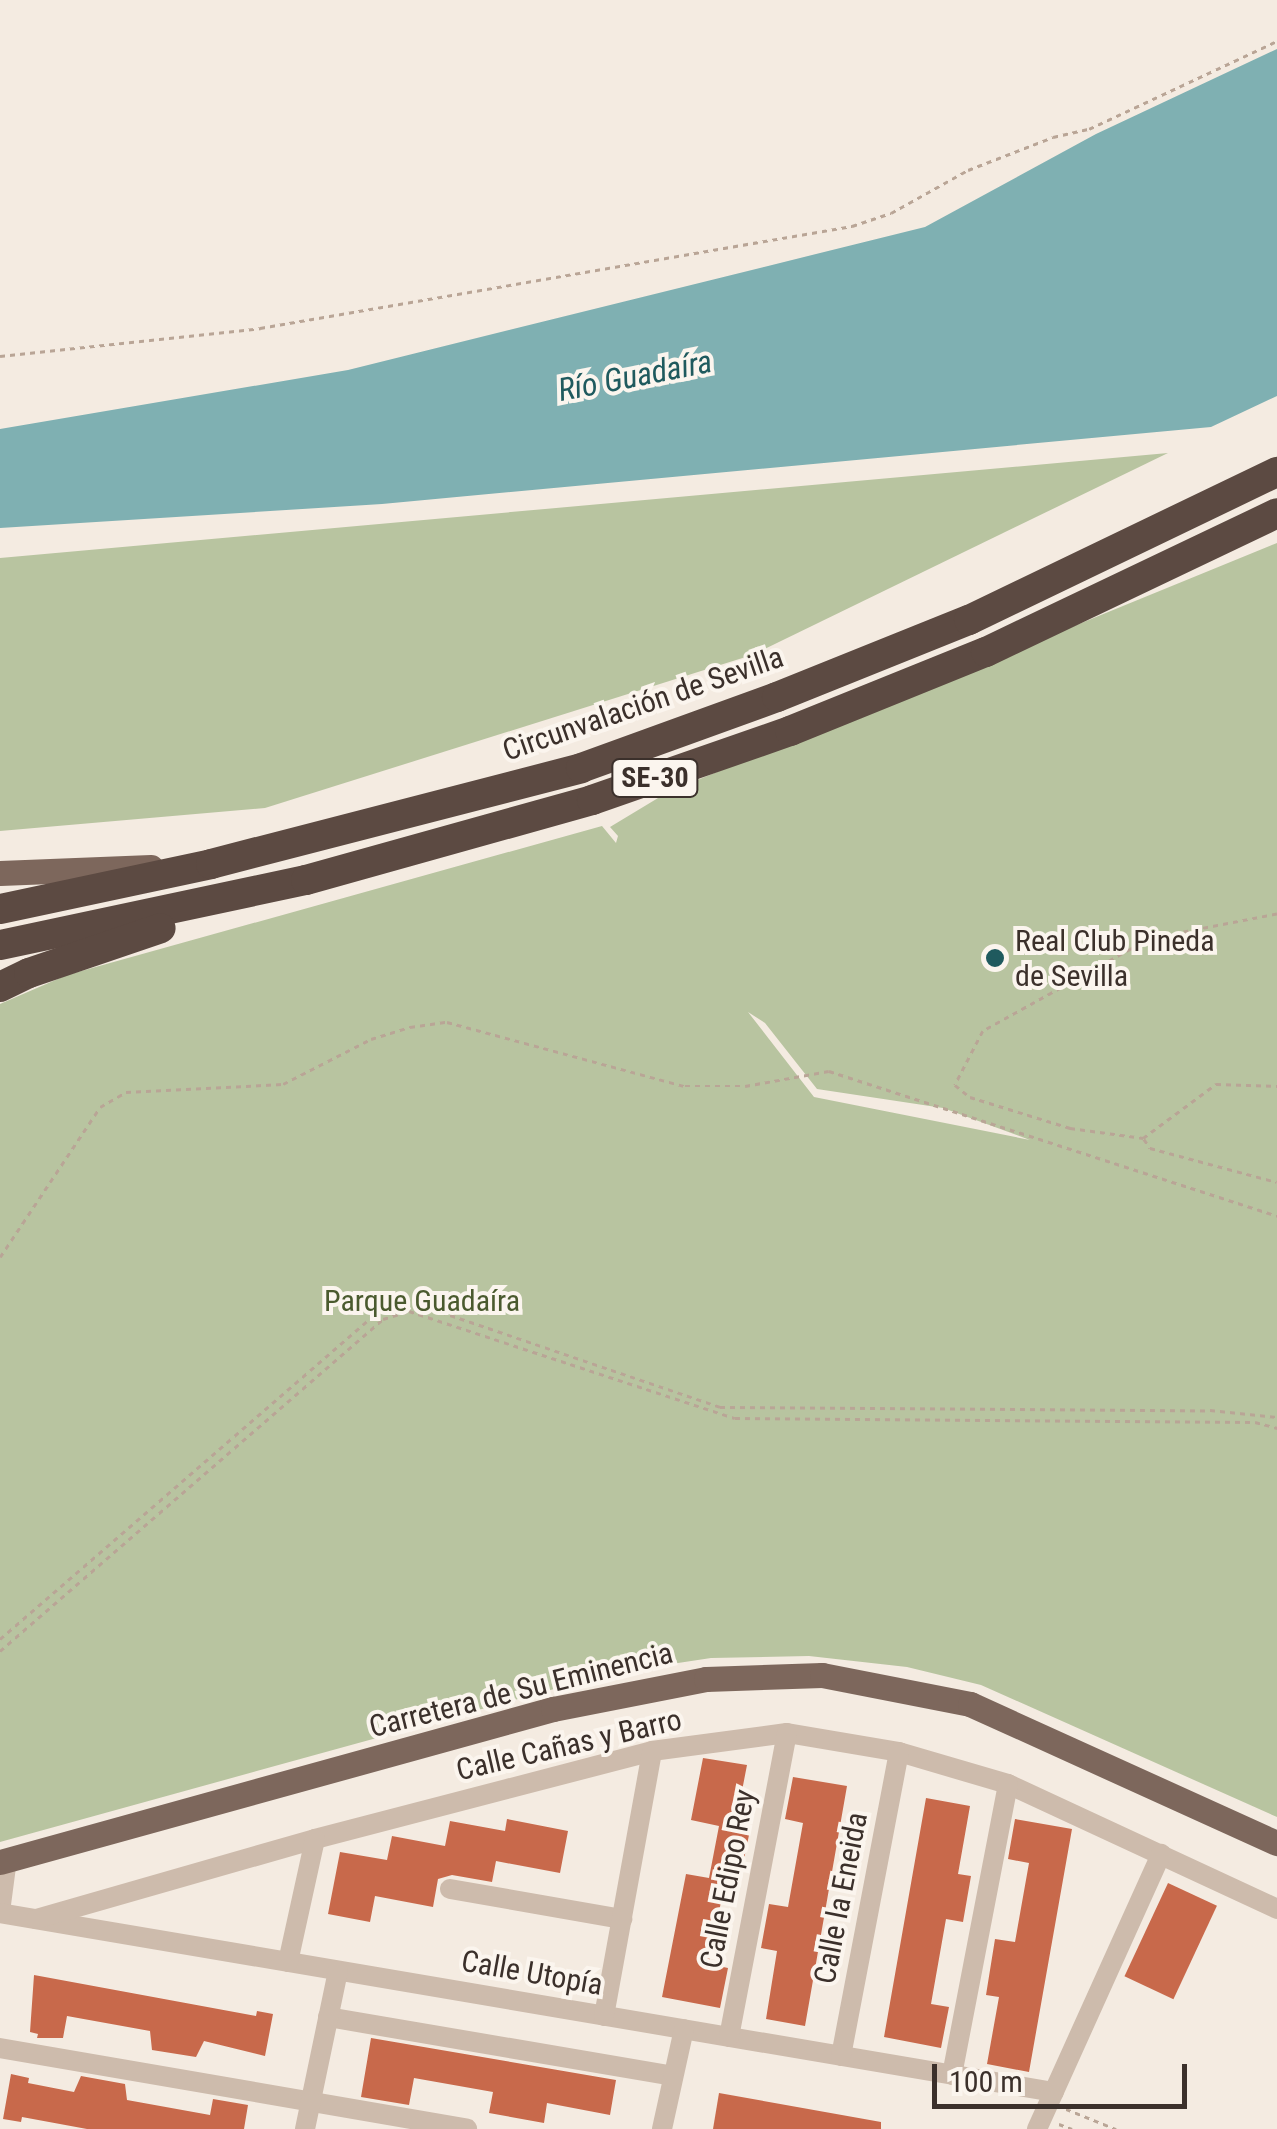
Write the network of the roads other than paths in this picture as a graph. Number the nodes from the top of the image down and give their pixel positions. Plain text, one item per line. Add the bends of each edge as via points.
1 (1277, 472) edge
2 (1277, 513) edge
3 (211, 864) junction
4 (0, 873) edge
5 (306, 880) junction
6 (0, 909) edge
7 (0, 944) edge
8 (0, 987) edge
9 (787, 1733) junction
10 (652, 1751) junction
11 (899, 1752) junction
12 (1008, 1784) junction
13 (315, 1839) junction
14 (1277, 1843) edge
15 (1161, 1854) junction
16 (3, 1860) edge
17 (450, 1889) dead end
18 (1277, 1908) edge
19 (0, 1913) edge
20 (622, 1919) junction
21 (36, 1920) junction
22 (288, 1962) junction
23 (338, 1970) junction
24 (604, 2016) junction
25 (328, 2018) junction
26 (684, 2029) junction
27 (729, 2037) junction
28 (0, 2048) edge
29 (841, 2056) junction
30 (952, 2075) junction
31 (674, 2076) junction
32 (1052, 2098) junction
33 (311, 2102) junction
34 (305, 2129) edge
35 (468, 2129) edge
36 (662, 2129) edge
37 (1037, 2129) edge

1 - 3 highway, Circunvalación de Sevilla / SE-30 via 968,620 778,697 580,768
2 - 5 highway, SE-30 via 986,652 790,731 592,800
3 - 4 main road
3 - 6 highway, Circunvalación de Sevilla / SE-30
5 - 7 highway, SE-30
5 - 8 highway
9 - 10 street, Calle Cañas y Barro
9 - 11 street, Calle Cañas y Barro
9 - 27 street, Calle Edipo Rey
10 - 13 street, Calle Cañas y Barro
10 - 20 street
11 - 12 street, Calle Cañas y Barro
11 - 29 street, Calle la Eneida
12 - 15 street, Calle Cañas y Barro
12 - 30 street
13 - 21 street, Calle Cañas y Barro
13 - 22 street
14 - 16 main road, Carretera de Su Eminencia via 970,1704 822,1675 706,1679 553,1709
15 - 18 street, Calle Cañas y Barro
15 - 32 street
16 - 19 street
17 - 20 street
19 - 21 street, Calle Utopía
20 - 24 street
21 - 22 street, Calle Utopía
22 - 23 street, Calle Utopía
23 - 24 street, Calle Utopía
23 - 25 street
24 - 26 street, Calle Utopía
25 - 31 street
25 - 33 street
26 - 27 street, Calle Utopía
26 - 31 street
27 - 29 street, Calle Utopía
28 - 33 street
29 - 30 street, Calle Utopía
30 - 32 street, Calle Utopía
31 - 36 street
32 - 37 street
33 - 34 street
33 - 35 street

